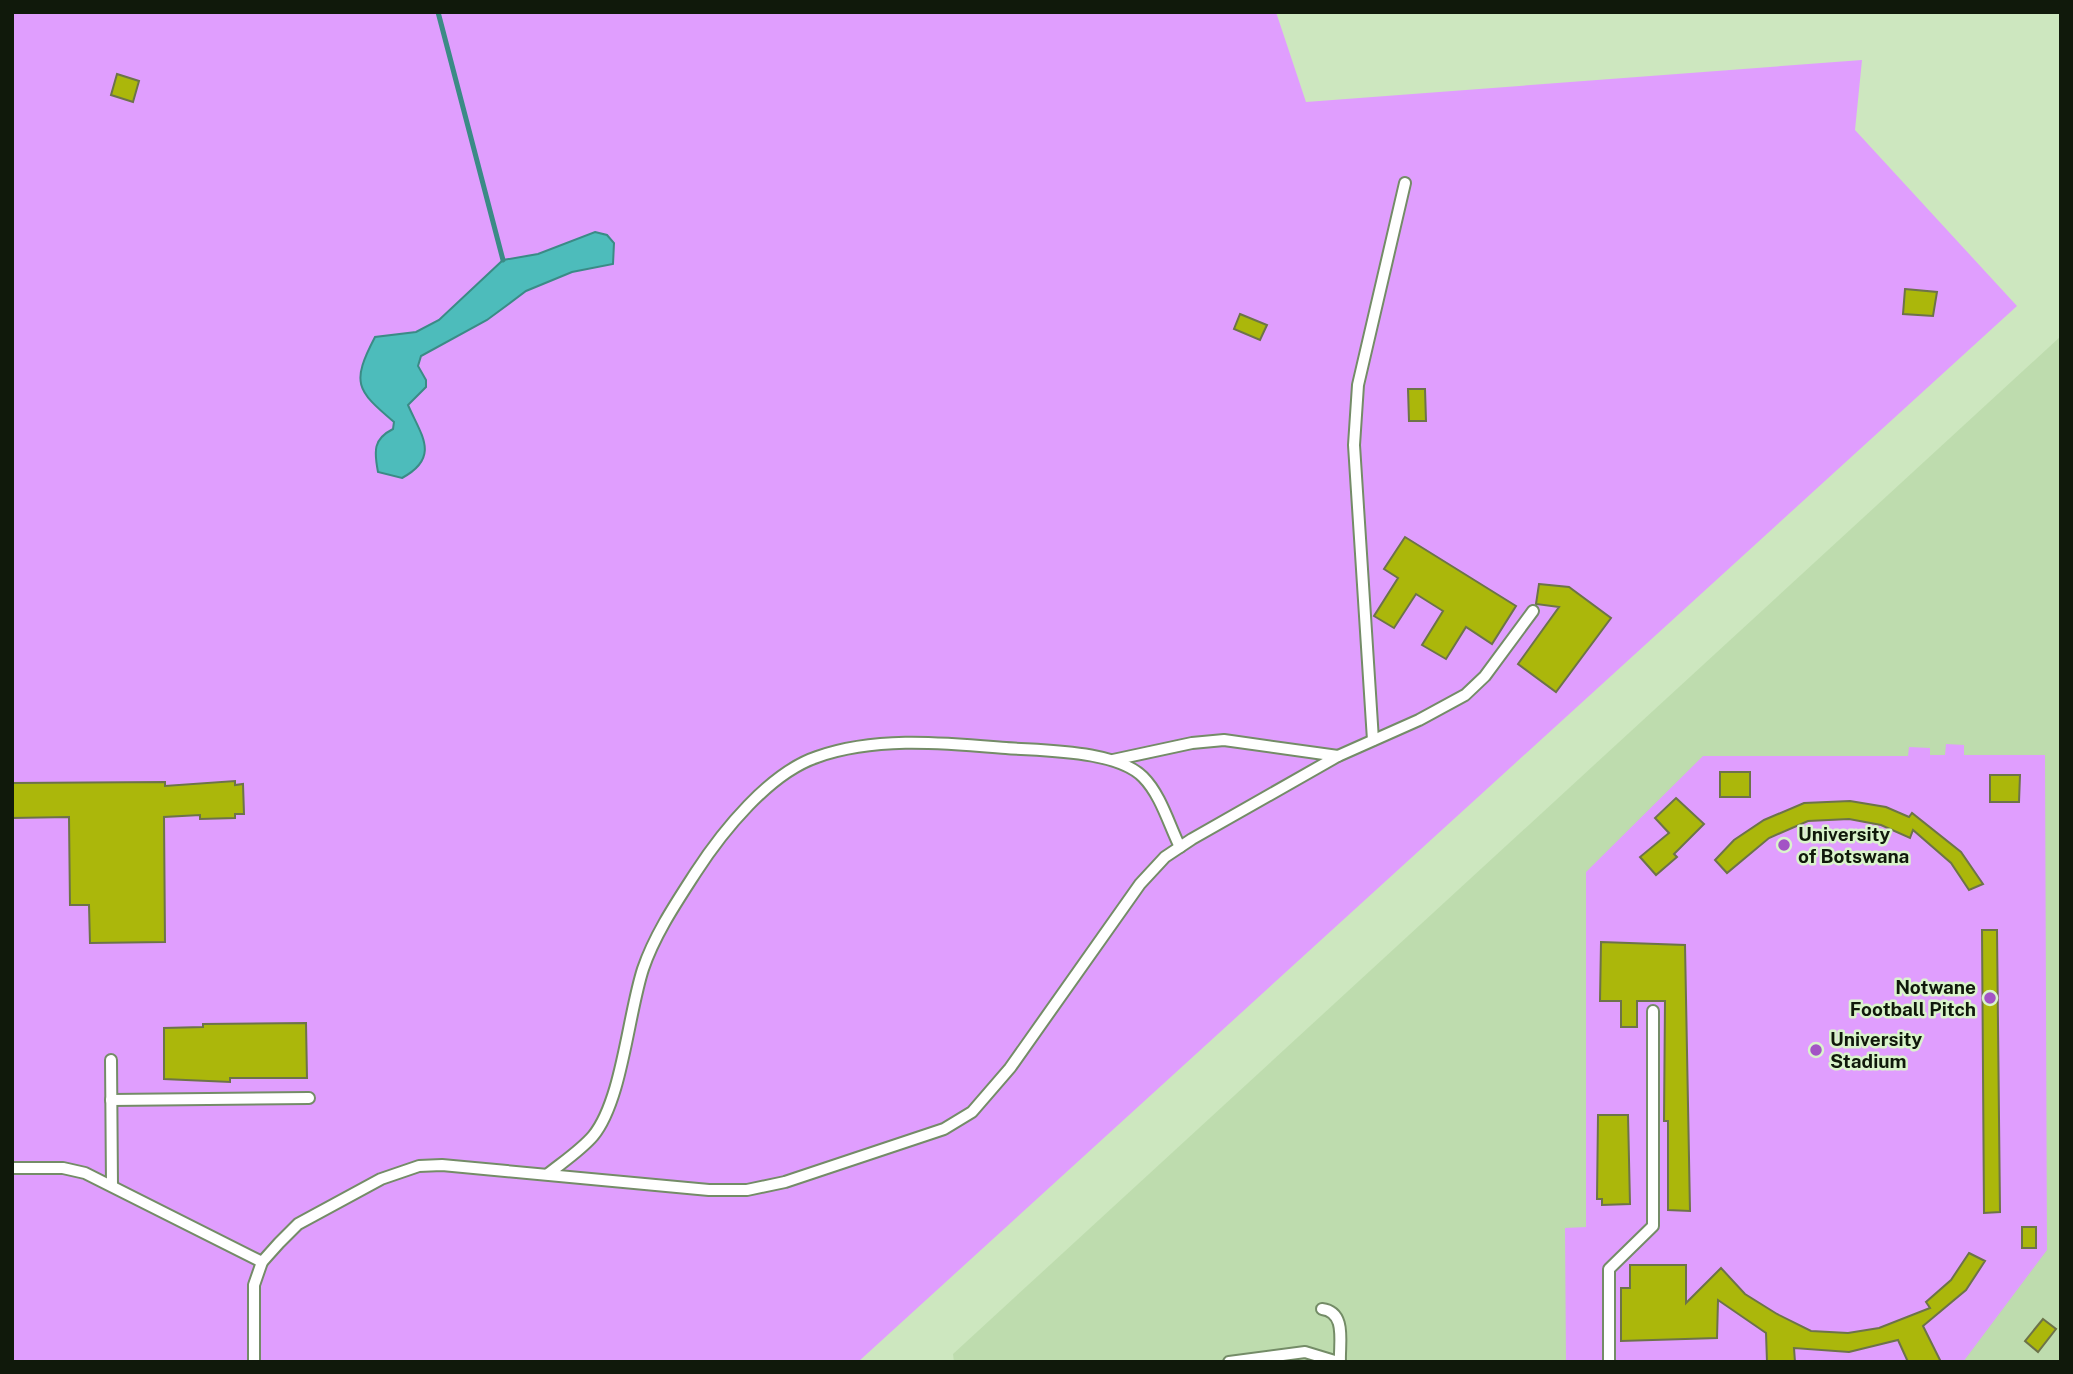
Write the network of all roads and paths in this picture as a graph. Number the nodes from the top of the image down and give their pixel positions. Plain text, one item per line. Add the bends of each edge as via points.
1 (1405, 183) dead end
2 (1533, 611) dead end
3 (1373, 740) junction
4 (1338, 756) junction
5 (1111, 761) junction
6 (1180, 847) junction
7 (1653, 1011) dead end
8 (111, 1060) dead end
9 (309, 1098) dead end
10 (111, 1100) junction
11 (12, 1168) edge
12 (548, 1174) junction
13 (112, 1186) junction
14 (262, 1262) junction
15 (1322, 1309) dead end
16 (254, 1362) edge
17 (1229, 1362) edge
18 (1339, 1362) edge
19 (1609, 1362) edge

1 - 3 lane via 1357,385 1354,445
2 - 3 lane via 1485,676 1465,695
3 - 4 lane
4 - 5 lane via 1224,740
4 - 6 lane
5 - 6 lane via 1134,769 1145,779
5 - 12 lane via 949,743 863,745 814,757 772,784 721,833 660,928 643,969 608,1110 593,1136
6 - 12 lane via 1140,884 1010,1068 972,1112 944,1129 785,1182 747,1190
7 - 19 lane via 1653,1226 1609,1269
8 - 10 lane
9 - 10 lane
10 - 13 lane
11 - 13 lane via 63,1168 85,1172
12 - 14 lane via 442,1165 402,1170 298,1224
13 - 14 lane
14 - 16 lane via 254,1285
15 - 18 lane via 1339,1320
17 - 18 lane via 1305,1352

